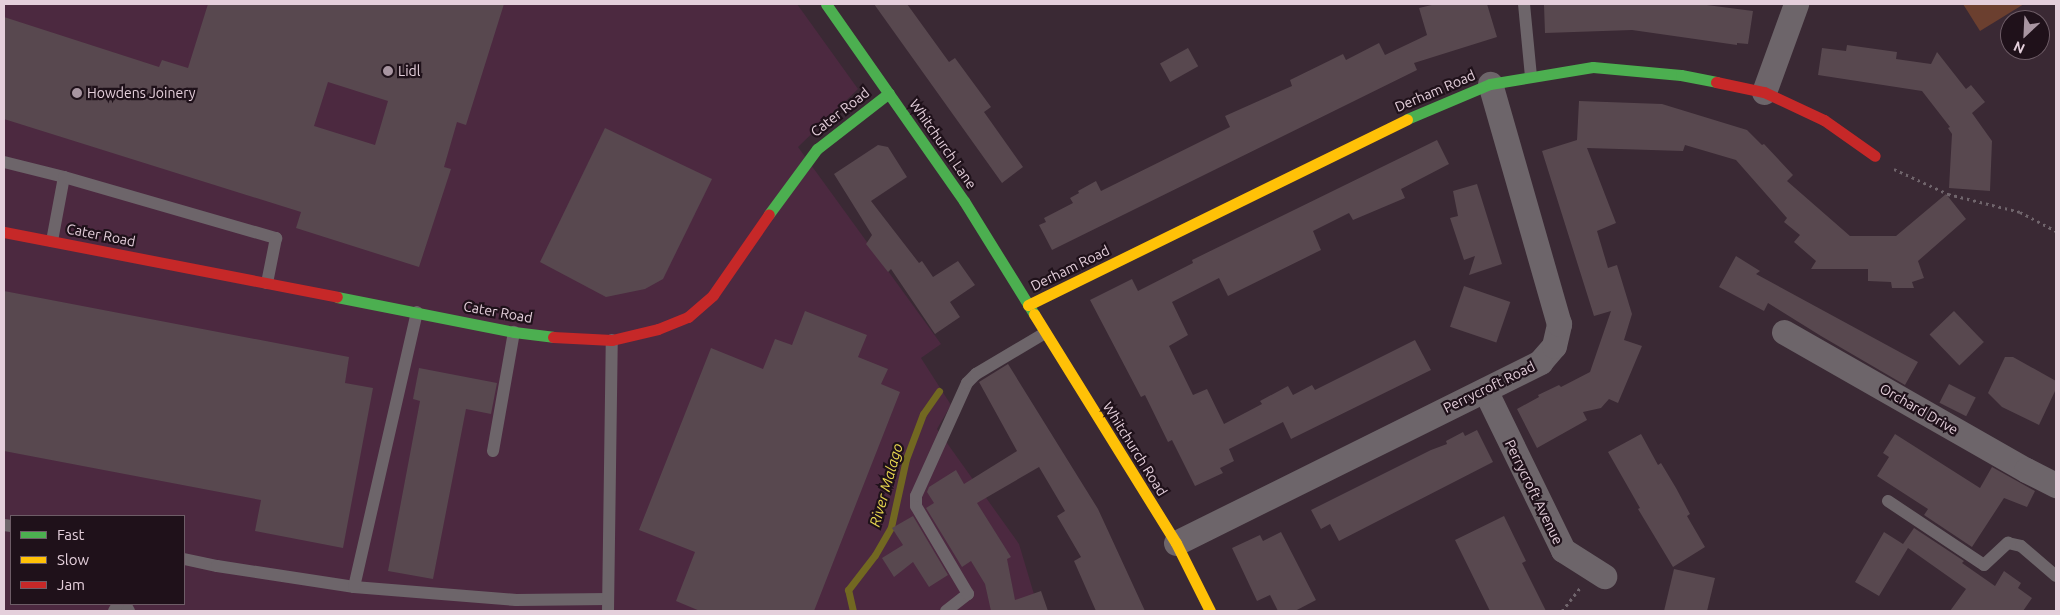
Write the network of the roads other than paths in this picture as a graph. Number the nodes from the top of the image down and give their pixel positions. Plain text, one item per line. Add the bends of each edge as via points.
1 (826, 4) edge
2 (1524, 4) edge
3 (1796, 4) edge
4 (1532, 77) junction
5 (1490, 84) junction
6 (1764, 92) junction
7 (889, 93) junction
8 (1875, 156) road end
9 (4, 162) edge
10 (64, 177) junction
11 (4, 232) edge
12 (52, 241) junction
13 (267, 283) junction
14 (1028, 305) junction
15 (417, 312) junction
16 (514, 332) junction
17 (1784, 332) dead end
18 (1045, 333) junction
19 (612, 340) junction
20 (1485, 390) junction
21 (493, 451) dead end
22 (2056, 485) edge
23 (1888, 502) dead end
24 (1176, 544) junction
25 (185, 559) edge
26 (1598, 573) road end
27 (2056, 576) edge
28 (354, 587) junction
29 (608, 605) edge
30 (515, 606) edge
31 (946, 611) edge
32 (1210, 611) edge

1 - 7 street, Whitchurch Lane
2 - 4 lane
3 - 6 street
4 - 5 street, Derham Road
4 - 6 street, Derham Road via 1593,67 1680,75
5 - 14 street, Derham Road via 1430,108
5 - 20 street, Perrycroft Road via 1559,324 1554,346 1540,362
6 - 8 street, Derham Road via 1824,120
7 - 14 street, Whitchurch Lane via 964,201
7 - 19 street, Cater Road via 817,149 713,295 688,317 658,329
9 - 10 lane
10 - 12 lane
10 - 13 lane via 276,238
11 - 12 street, Cater Road
12 - 13 street, Cater Road
13 - 15 street, Cater Road
14 - 18 street, Whitchurch Road
15 - 16 street, Cater Road
15 - 28 lane
16 - 19 street, Cater Road via 569,339
16 - 21 lane
17 - 22 street, Orchard Drive
18 - 24 street, Whitchurch Road
18 - 31 lane via 976,374 967,383 916,496 916,506 968,594
19 - 29 lane
20 - 24 street, Perrycroft Road
20 - 26 street, Perrycroft Avenue via 1563,550
23 - 27 lane via 1984,565 2008,543 2021,546
24 - 32 street, Whitchurch Road
25 - 28 lane
28 - 30 lane
29 - 30 lane

